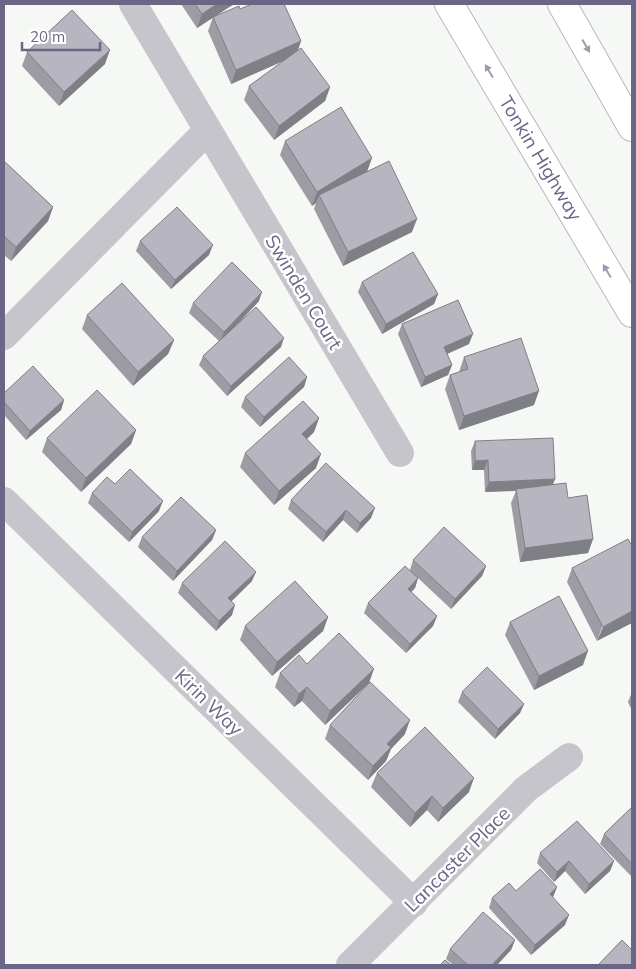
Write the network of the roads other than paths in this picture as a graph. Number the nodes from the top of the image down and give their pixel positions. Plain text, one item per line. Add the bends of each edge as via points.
1 (133, 4) edge
2 (450, 4) edge
3 (562, 4) edge
4 (632, 127) edge
5 (207, 131) junction
6 (632, 313) edge
7 (4, 336) edge
8 (400, 453) dead end
9 (4, 501) edge
10 (569, 757) dead end
11 (414, 903) junction
12 (350, 965) edge

1 - 5 street, Swinden Court
6 -> 2 highway, Tonkin Highway
3 -> 4 highway
5 - 7 street
5 - 8 street, Swinden Court
9 - 11 street, Kirin Way
10 - 11 street, Lancaster Place via 526,789
11 - 12 street, Lancaster Place

